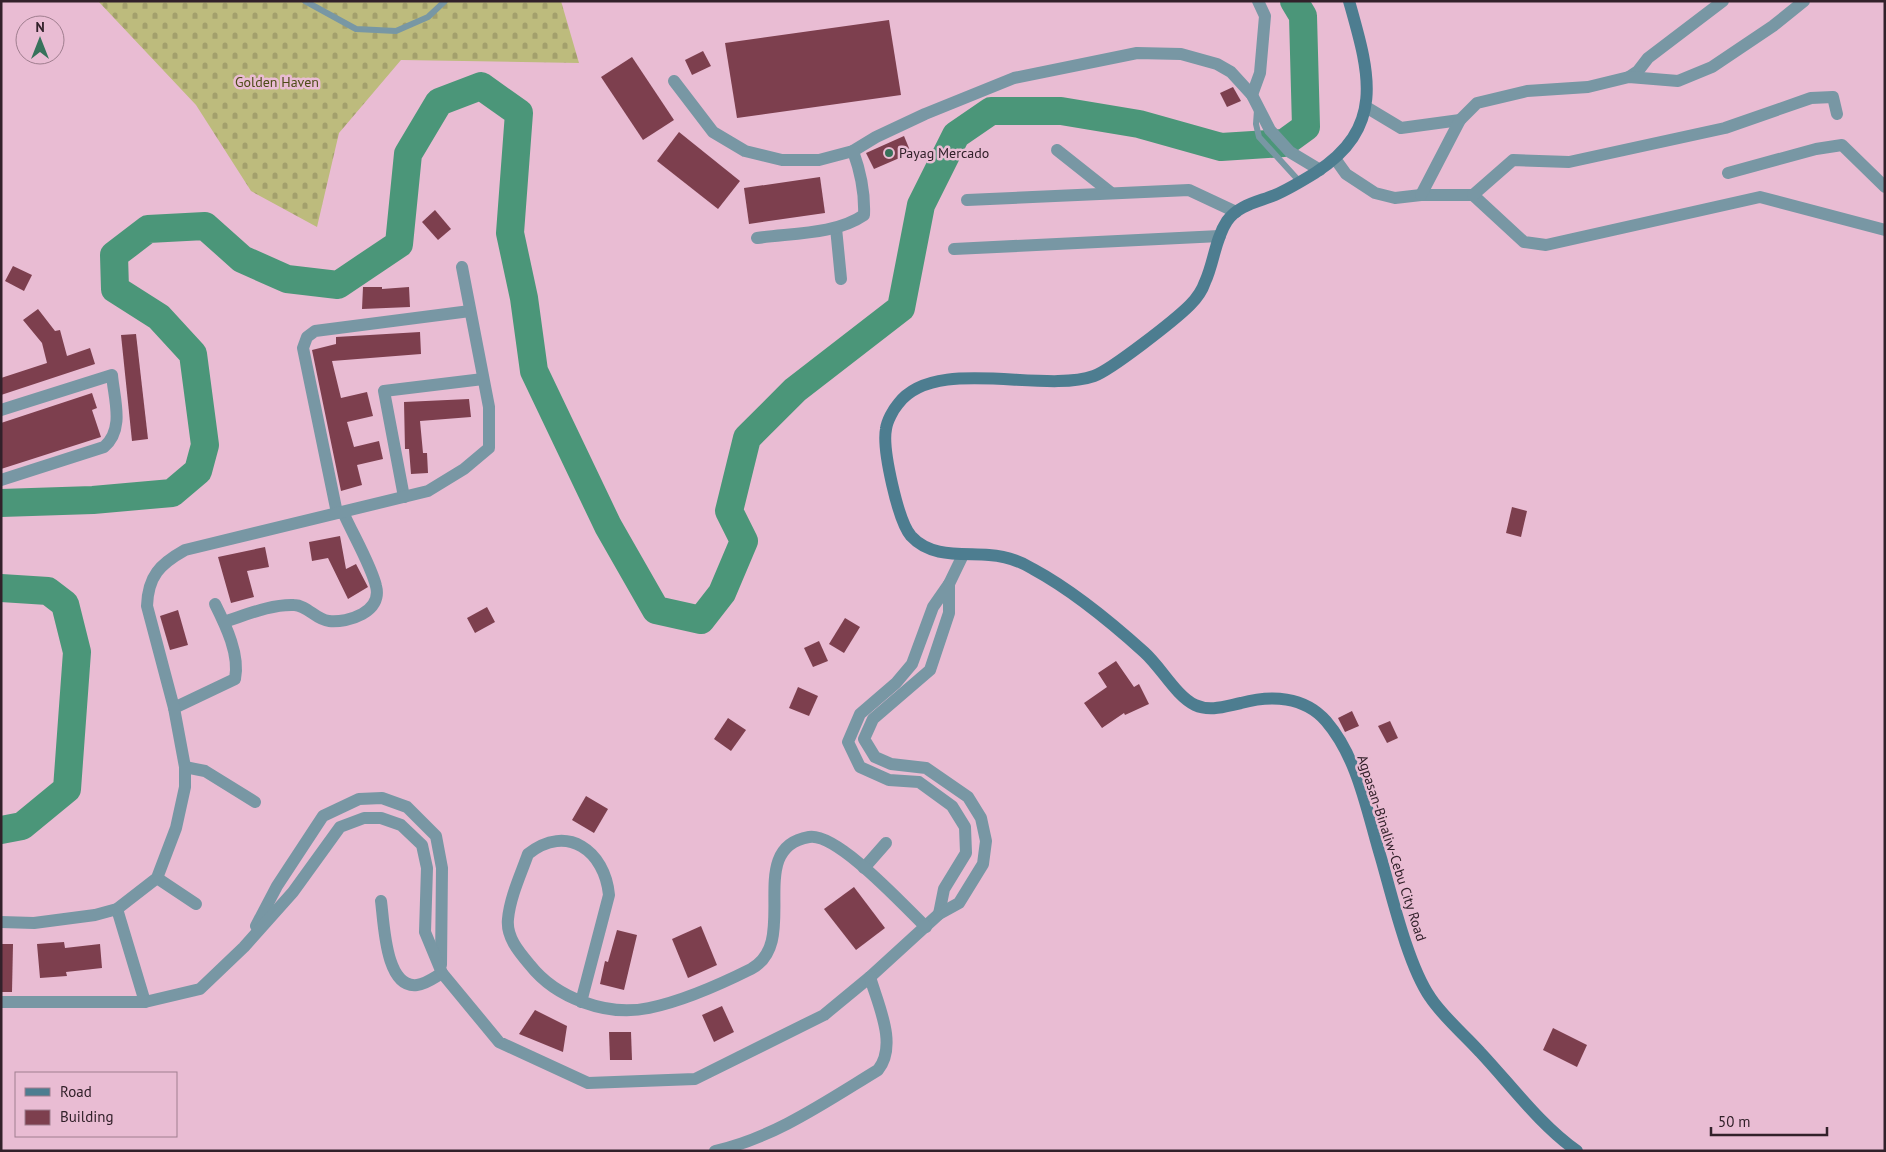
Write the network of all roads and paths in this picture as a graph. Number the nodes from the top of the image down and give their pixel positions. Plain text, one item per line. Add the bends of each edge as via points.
1 (305, 1) edge
2 (445, 1) edge
3 (1258, 1) edge
4 (1349, 1) edge
5 (1723, 1) edge
6 (1804, 1) edge
7 (1629, 78) junction
8 (674, 80) dead end
9 (1252, 95) junction
10 (1366, 107) junction
11 (1837, 114) dead end
12 (1460, 120) junction
13 (1264, 134) junction
14 (1057, 150) dead end
15 (853, 151) junction
16 (1336, 160) junction
17 (1320, 170) junction
18 (1728, 173) dead end
19 (1300, 182) junction
20 (1885, 187) edge
21 (1110, 192) junction
22 (1421, 194) junction
23 (1473, 195) junction
24 (967, 200) dead end
25 (1236, 212) junction
26 (836, 228) junction
27 (1885, 230) edge
28 (1220, 236) junction
29 (757, 238) dead end
30 (954, 249) dead end
31 (462, 267) dead end
32 (841, 279) dead end
33 (470, 311) junction
34 (483, 379) junction
35 (1, 410) edge
36 (1, 480) edge
37 (404, 497) junction
38 (340, 512) junction
39 (963, 555) junction
40 (949, 584) junction
41 (215, 604) dead end
42 (224, 622) junction
43 (912, 664) junction
44 (930, 670) junction
45 (174, 708) junction
46 (185, 767) junction
47 (255, 802) dead end
48 (886, 843) dead end
49 (864, 868) junction
50 (157, 878) junction
51 (381, 901) dead end
52 (196, 904) dead end
53 (117, 909) junction
54 (939, 914) junction
55 (1, 922) edge
56 (926, 928) junction
57 (244, 947) junction
58 (442, 973) junction
59 (870, 977) junction
60 (1, 1002) edge
61 (146, 1002) junction
62 (581, 1002) junction
63 (733, 1149) edge
64 (716, 1151) edge
65 (1577, 1151) edge

1 - 2 lane via 356,30 396,32 428,17
3 - 9 street via 1264,16 1260,73
4 - 10 main road via 1363,52
5 - 7 street via 1648,58
6 - 7 street via 1712,67 1678,81
7 - 12 street via 1588,87 1527,91 1478,103
8 - 15 street via 714,132 745,151 782,160 819,160
9 - 13 street
9 - 15 street via 1231,72 1217,64 1181,54 1137,53 1014,78 926,114
10 - 12 street via 1401,128
10 - 16 main road via 1353,141
11 - 23 street via 1832,97 1811,98 1724,128 1570,162 1512,160
12 - 22 street
13 - 17 street
13 - 19 lane via 1278,158
14 - 21 street
15 - 26 street via 861,173 864,214
16 - 17 main road
16 - 22 street via 1346,174 1375,193 1395,198
17 - 19 main road
18 - 20 street via 1842,145
19 - 25 main road
21 - 24 street
21 - 25 street via 1189,190
22 - 23 street
23 - 27 street via 1524,242 1546,245 1760,197
25 - 28 main road, Agpasan-Binaliw-Cebu City Road
26 - 29 street
26 - 32 street
28 - 30 street
28 - 39 main road, Agpasan-Binaliw-Cebu City Road via 1204,284 1194,302 1101,374 1068,382 958,379 926,385 900,401 886,429 886,450 901,521 923,546
31 - 33 street
33 - 34 street
33 - 38 street via 315,331 307,337 303,348
34 - 37 street via 489,407 489,448 464,469 428,491
34 - 37 street via 384,391
35 - 36 street via 112,375 117,428 112,440 104,447
37 - 38 street
38 - 42 street via 376,587 374,602 360,616 343,622 325,621 298,605 282,604
38 - 45 street via 185,550 166,560 155,573 148,590 147,606
39 - 40 street
39 - 65 main road, Agpasan-Binaliw-Cebu City Road via 1011,559 1055,582 1147,654 1181,695 1196,705 1210,709 1264,698 1282,698 1296,701 1319,714 1335,734 1359,785 1408,946 1430,997 1552,1130
40 - 43 street via 933,607
40 - 44 street via 949,613
41 - 42 street
42 - 45 street via 238,667 235,679
43 - 44 street
43 - 54 street via 896,683 860,714 848,742 860,767 889,780 919,782 952,806 965,827 966,853 944,889
44 - 54 street via 873,718 864,739 875,757 891,764 926,768 968,796 981,818 986,841 983,864 959,903
45 - 46 street
46 - 47 street via 205,771
46 - 50 street via 185,787 176,828
48 - 49 street
49 - 56 street
49 - 62 street via 827,840 810,837 794,842 782,851 776,869 773,943 766,956 753,968 688,996 647,1009 618,1009
50 - 52 street
50 - 53 street
51 - 58 street via 393,972 405,984 417,985
53 - 55 street via 34,923
53 - 61 street
54 - 56 street
56 - 59 street
57 - 58 street via 293,892 340,827 364,818 381,818 401,824 422,845 427,868 425,932
57 - 58 street via 277,886 323,816 359,799 382,798 407,807 436,836 442,868
57 - 61 street via 200,989
58 - 59 street via 499,1042 588,1082 695,1079 824,1014
59 - 63 street via 888,1043 884,1063 806,1115
60 - 61 street
62 - 62 street via 540,978 509,933 508,919 528,854 546,842 566,839 578,843 592,855 608,882 609,895
63 - 64 street

